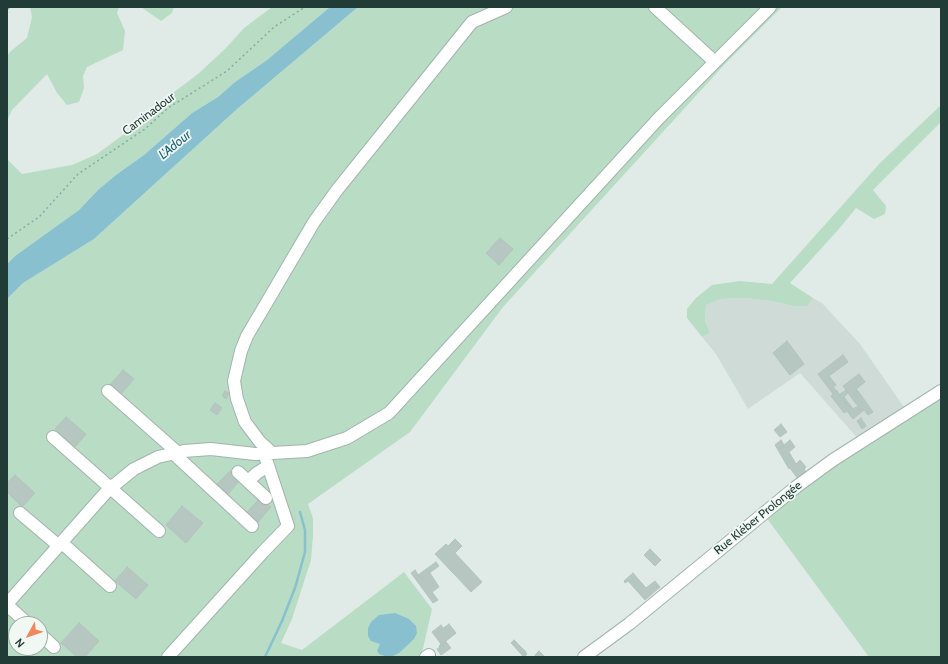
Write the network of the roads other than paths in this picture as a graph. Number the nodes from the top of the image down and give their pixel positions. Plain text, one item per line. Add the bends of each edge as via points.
1 (506, 7) edge
2 (655, 7) edge
3 (770, 7) edge
4 (715, 62) junction
5 (108, 391) dead end
6 (941, 391) edge
7 (53, 437) dead end
8 (175, 453) junction
9 (268, 453) junction
10 (268, 466) junction
11 (238, 472) dead end
12 (248, 481) junction
13 (111, 488) junction
14 (266, 498) dead end
15 (20, 512) dead end
16 (252, 526) dead end
17 (159, 531) dead end
18 (60, 544) junction
19 (110, 586) dead end
20 (7, 604) edge
21 (20, 616) edge
22 (48, 641) edge
23 (54, 647) dead end
24 (168, 657) edge
25 (584, 657) edge

1 - 9 street via 472,22 337,190 314,222 247,336 234,381 237,399 245,422
2 - 4 street
3 - 4 street
4 - 9 street via 659,118 389,413 347,438 307,451
5 - 8 street
6 - 25 street, Rue Kléber Prolongée via 833,460 796,487 629,624
7 - 13 street
8 - 9 street via 211,449
8 - 13 street via 158,456 134,469
8 - 16 street
9 - 10 street
10 - 12 street
10 - 24 street via 288,526
11 - 12 street
12 - 14 street
13 - 17 street
13 - 18 street
15 - 18 street
18 - 19 street
18 - 20 street
20 - 21 street
22 - 23 street

